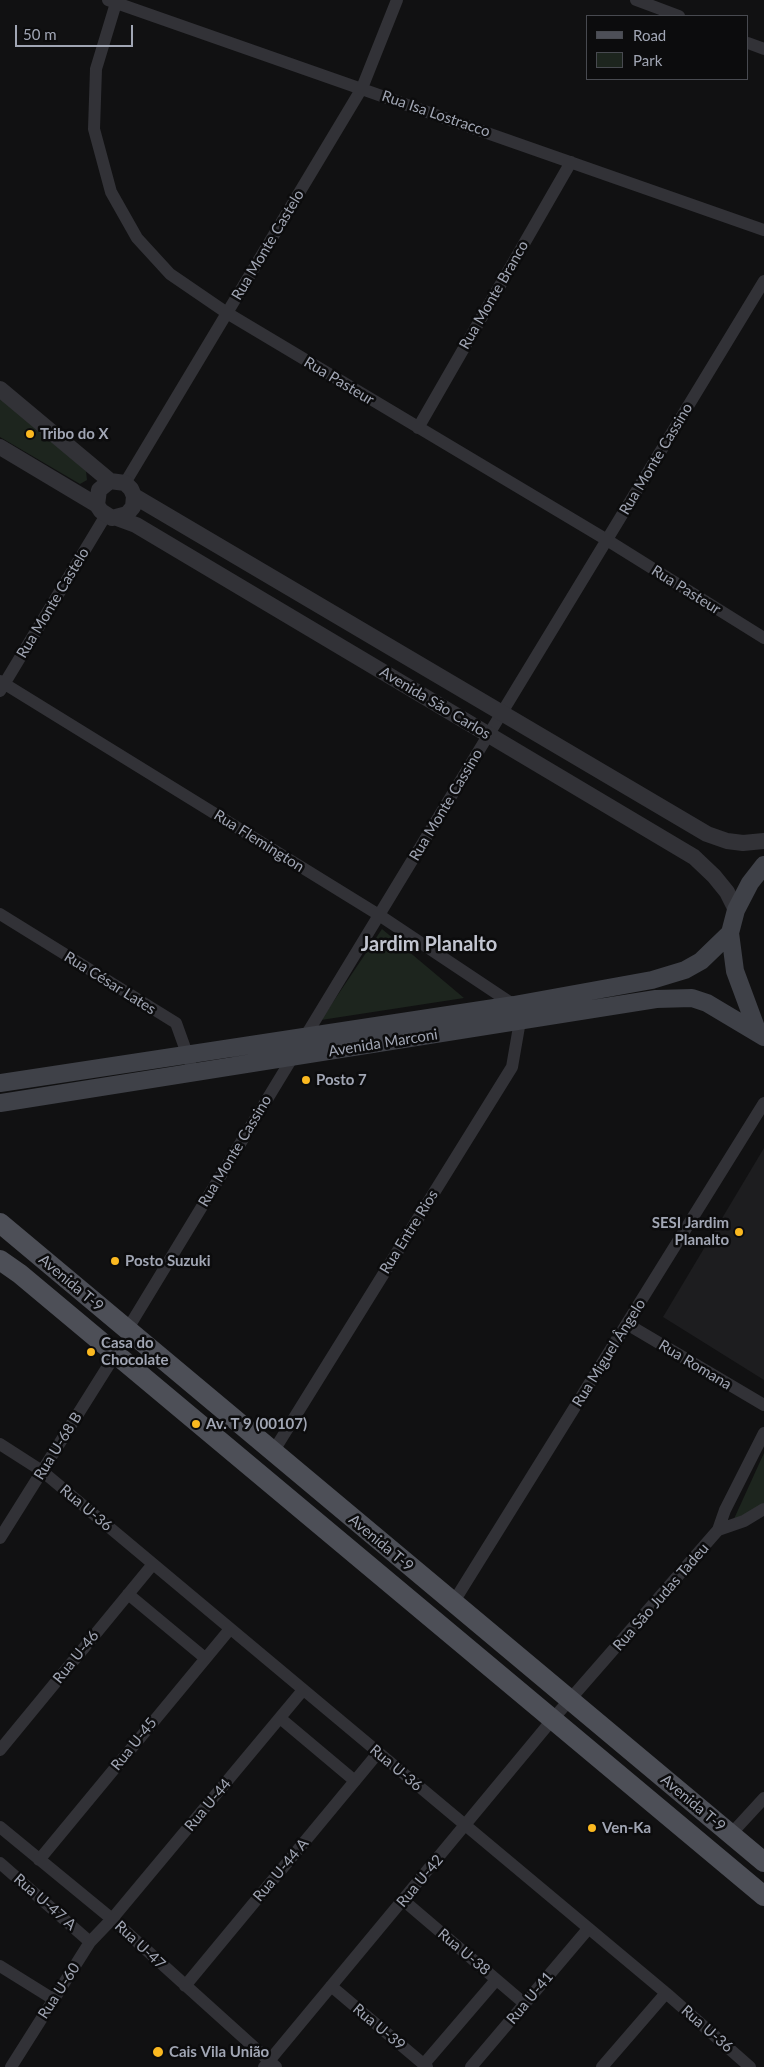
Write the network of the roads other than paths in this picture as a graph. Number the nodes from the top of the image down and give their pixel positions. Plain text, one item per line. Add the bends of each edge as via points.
1 (397, 0) edge
2 (636, 0) edge
3 (112, 1) edge
4 (676, 15) edge
5 (749, 43) edge
6 (764, 49) edge
7 (362, 88) junction
8 (571, 162) junction
9 (764, 230) edge
10 (764, 281) edge
11 (227, 313) junction
12 (0, 390) edge
13 (418, 428) junction
14 (0, 447) edge
15 (123, 487) junction
16 (107, 513) junction
17 (607, 540) junction
18 (764, 638) edge
19 (1, 685) edge
20 (502, 712) junction
21 (489, 735) junction
22 (707, 834) junction
23 (764, 841) edge
24 (694, 857) junction
25 (764, 865) edge
26 (736, 910) junction
27 (0, 914) edge
28 (379, 915) junction
29 (730, 933) junction
30 (652, 980) junction
31 (656, 999) junction
32 (517, 1013) junction
33 (761, 1035) edge
34 (305, 1036) junction
35 (188, 1054) junction
36 (292, 1058) junction
37 (193, 1074) junction
38 (0, 1083) edge
39 (764, 1103) edge
40 (0, 1104) edge
41 (0, 1224) edge
42 (0, 1260) edge
43 (627, 1324) junction
44 (127, 1330) junction
45 (115, 1354) junction
46 (764, 1405) edge
47 (764, 1433) edge
48 (0, 1444) edge
49 (273, 1452) junction
50 (42, 1471) junction
51 (764, 1509) edge
52 (718, 1530) junction
53 (0, 1538) edge
54 (153, 1564) junction
55 (128, 1594) junction
56 (453, 1603) junction
57 (230, 1629) junction
58 (206, 1658) junction
59 (304, 1690) junction
60 (569, 1701) junction
61 (280, 1718) junction
62 (552, 1720) junction
63 (0, 1750) edge
64 (378, 1753) junction
65 (355, 1781) junction
66 (764, 1798) edge
67 (465, 1826) junction
68 (0, 1827) edge
69 (731, 1834) junction
70 (39, 1860) junction
71 (764, 1862) edge
72 (0, 1863) edge
73 (764, 1896) edge
74 (403, 1900) junction
75 (112, 1919) junction
76 (588, 1928) junction
77 (90, 1942) junction
78 (0, 1966) edge
79 (496, 1980) junction
80 (185, 1986) junction
81 (331, 1986) junction
82 (666, 1993) junction
83 (53, 1998) junction
84 (524, 2004) junction
85 (270, 2065) edge
86 (426, 2066) edge
87 (11, 2067) edge
88 (471, 2067) edge
89 (602, 2067) edge
90 (750, 2067) edge

1 - 7 street, Rua Monte Castelo
2 - 4 street
3 - 7 street, Rua Isa Lostracco
3 - 11 street, Rua Pasteur via 96,69 94,129 111,192 138,238 170,274
5 - 6 street
7 - 8 street, Rua Isa Lostracco
7 - 11 street, Rua Monte Castelo
8 - 9 street, Rua Isa Lostracco
8 - 13 street, Rua Monte Branco
10 - 17 street, Rua Monte Cassino
11 - 13 street, Rua Pasteur
11 - 15 street, Rua Monte Castelo
12 - 15 street, Avenida São Carlos
13 - 17 street, Rua Pasteur
14 - 16 street, Avenida São Carlos
15 - 16 street via 99,490
15 - 16 street via 130,510 127,514
15 - 20 street, Avenida São Carlos
16 - 19 street, Rua Monte Castelo
16 - 21 street, Avenida São Carlos via 136,525
17 - 18 street, Rua Pasteur
17 - 20 street, Rua Monte Cassino
19 - 28 street, Rua Flemington
20 - 21 street, Rua Monte Cassino
20 - 22 street, Avenida São Carlos
21 - 24 street, Avenida São Carlos
21 - 28 street, Rua Monte Cassino
22 - 23 street, Avenida São Carlos via 743,843
22 - 24 street
24 - 26 street, Avenida São Carlos via 723,887
25 - 26 main road
26 - 29 main road
27 - 35 street, Rua César Lates via 176,1024
28 - 32 street, Rua Flemington
28 - 34 street, Rua Monte Cassino
29 - 30 main road, Avenida Marconi via 701,961 685,970
29 - 33 main road via 735,972
30 - 31 main road
30 - 32 main road, Avenida Marconi
31 - 32 main road, Avenida Marconi
31 - 33 main road, Avenida Marconi via 692,998 707,1003
32 - 34 main road, Avenida Marconi
32 - 36 main road, Avenida Marconi
32 - 49 street, Rua Entre Rios via 512,1067
34 - 35 main road, Avenida Marconi
34 - 36 street, Rua Monte Cassino
35 - 37 street, Rua César Lates
35 - 38 main road, Avenida Marconi
36 - 37 main road, Avenida Marconi
36 - 44 street, Rua Monte Cassino
37 - 40 main road, Avenida Marconi
39 - 43 street, Rua Miguel Ângelo
41 - 44 main road, Avenida T-9
42 - 45 main road, Avenida T-9
43 - 46 street, Rua Romana
43 - 56 street, Rua Miguel Ângelo
44 - 49 main road, Avenida T-9
45 - 50 street, Rua U-68 B
45 - 62 main road, Avenida T-9
47 - 52 street
48 - 50 street, Rua U-36
49 - 56 main road, Avenida T-9
50 - 53 street, Rua U-68 B
50 - 54 street, Rua U-36
51 - 52 street, Rua São Judas Tadeu via 744,1521
52 - 60 street, Rua São Judas Tadeu
54 - 55 street, Rua U-46
54 - 57 street, Rua U-36
55 - 58 street
55 - 63 street, Rua U-46
56 - 60 main road, Avenida T-9
57 - 58 street, Rua U-45
57 - 59 street, Rua U-36
58 - 70 street, Rua U-45
59 - 61 street, Rua U-44
59 - 64 street, Rua U-36
60 - 62 street, Rua U-42
60 - 69 main road, Avenida T-9
61 - 65 street
61 - 75 street, Rua U-44
62 - 67 street, Rua U-42
62 - 73 main road, Avenida T-9
64 - 65 street, Rua U-44 A
64 - 67 street, Rua U-36
65 - 80 street, Rua U-44 A
66 - 69 street
67 - 74 street, Rua U-42
67 - 76 street, Rua U-36
68 - 70 street, Rua U-47
69 - 71 main road, Avenida T-9
70 - 75 street, Rua U-47
72 - 77 street, Rua U-47 A
74 - 79 street, Rua U-38
74 - 81 street, Rua U-42
75 - 77 street, Rua U-60
75 - 80 street, Rua U-47
76 - 82 street, Rua U-36
76 - 84 street, Rua U-41
77 - 83 street, Rua U-60
78 - 83 street
79 - 84 street, Rua U-38
79 - 86 street
80 - 85 street, Rua U-47
81 - 85 street, Rua U-42
81 - 86 street, Rua U-39
82 - 89 street
82 - 90 street, Rua U-36
83 - 87 street, Rua U-60
84 - 88 street, Rua U-41

